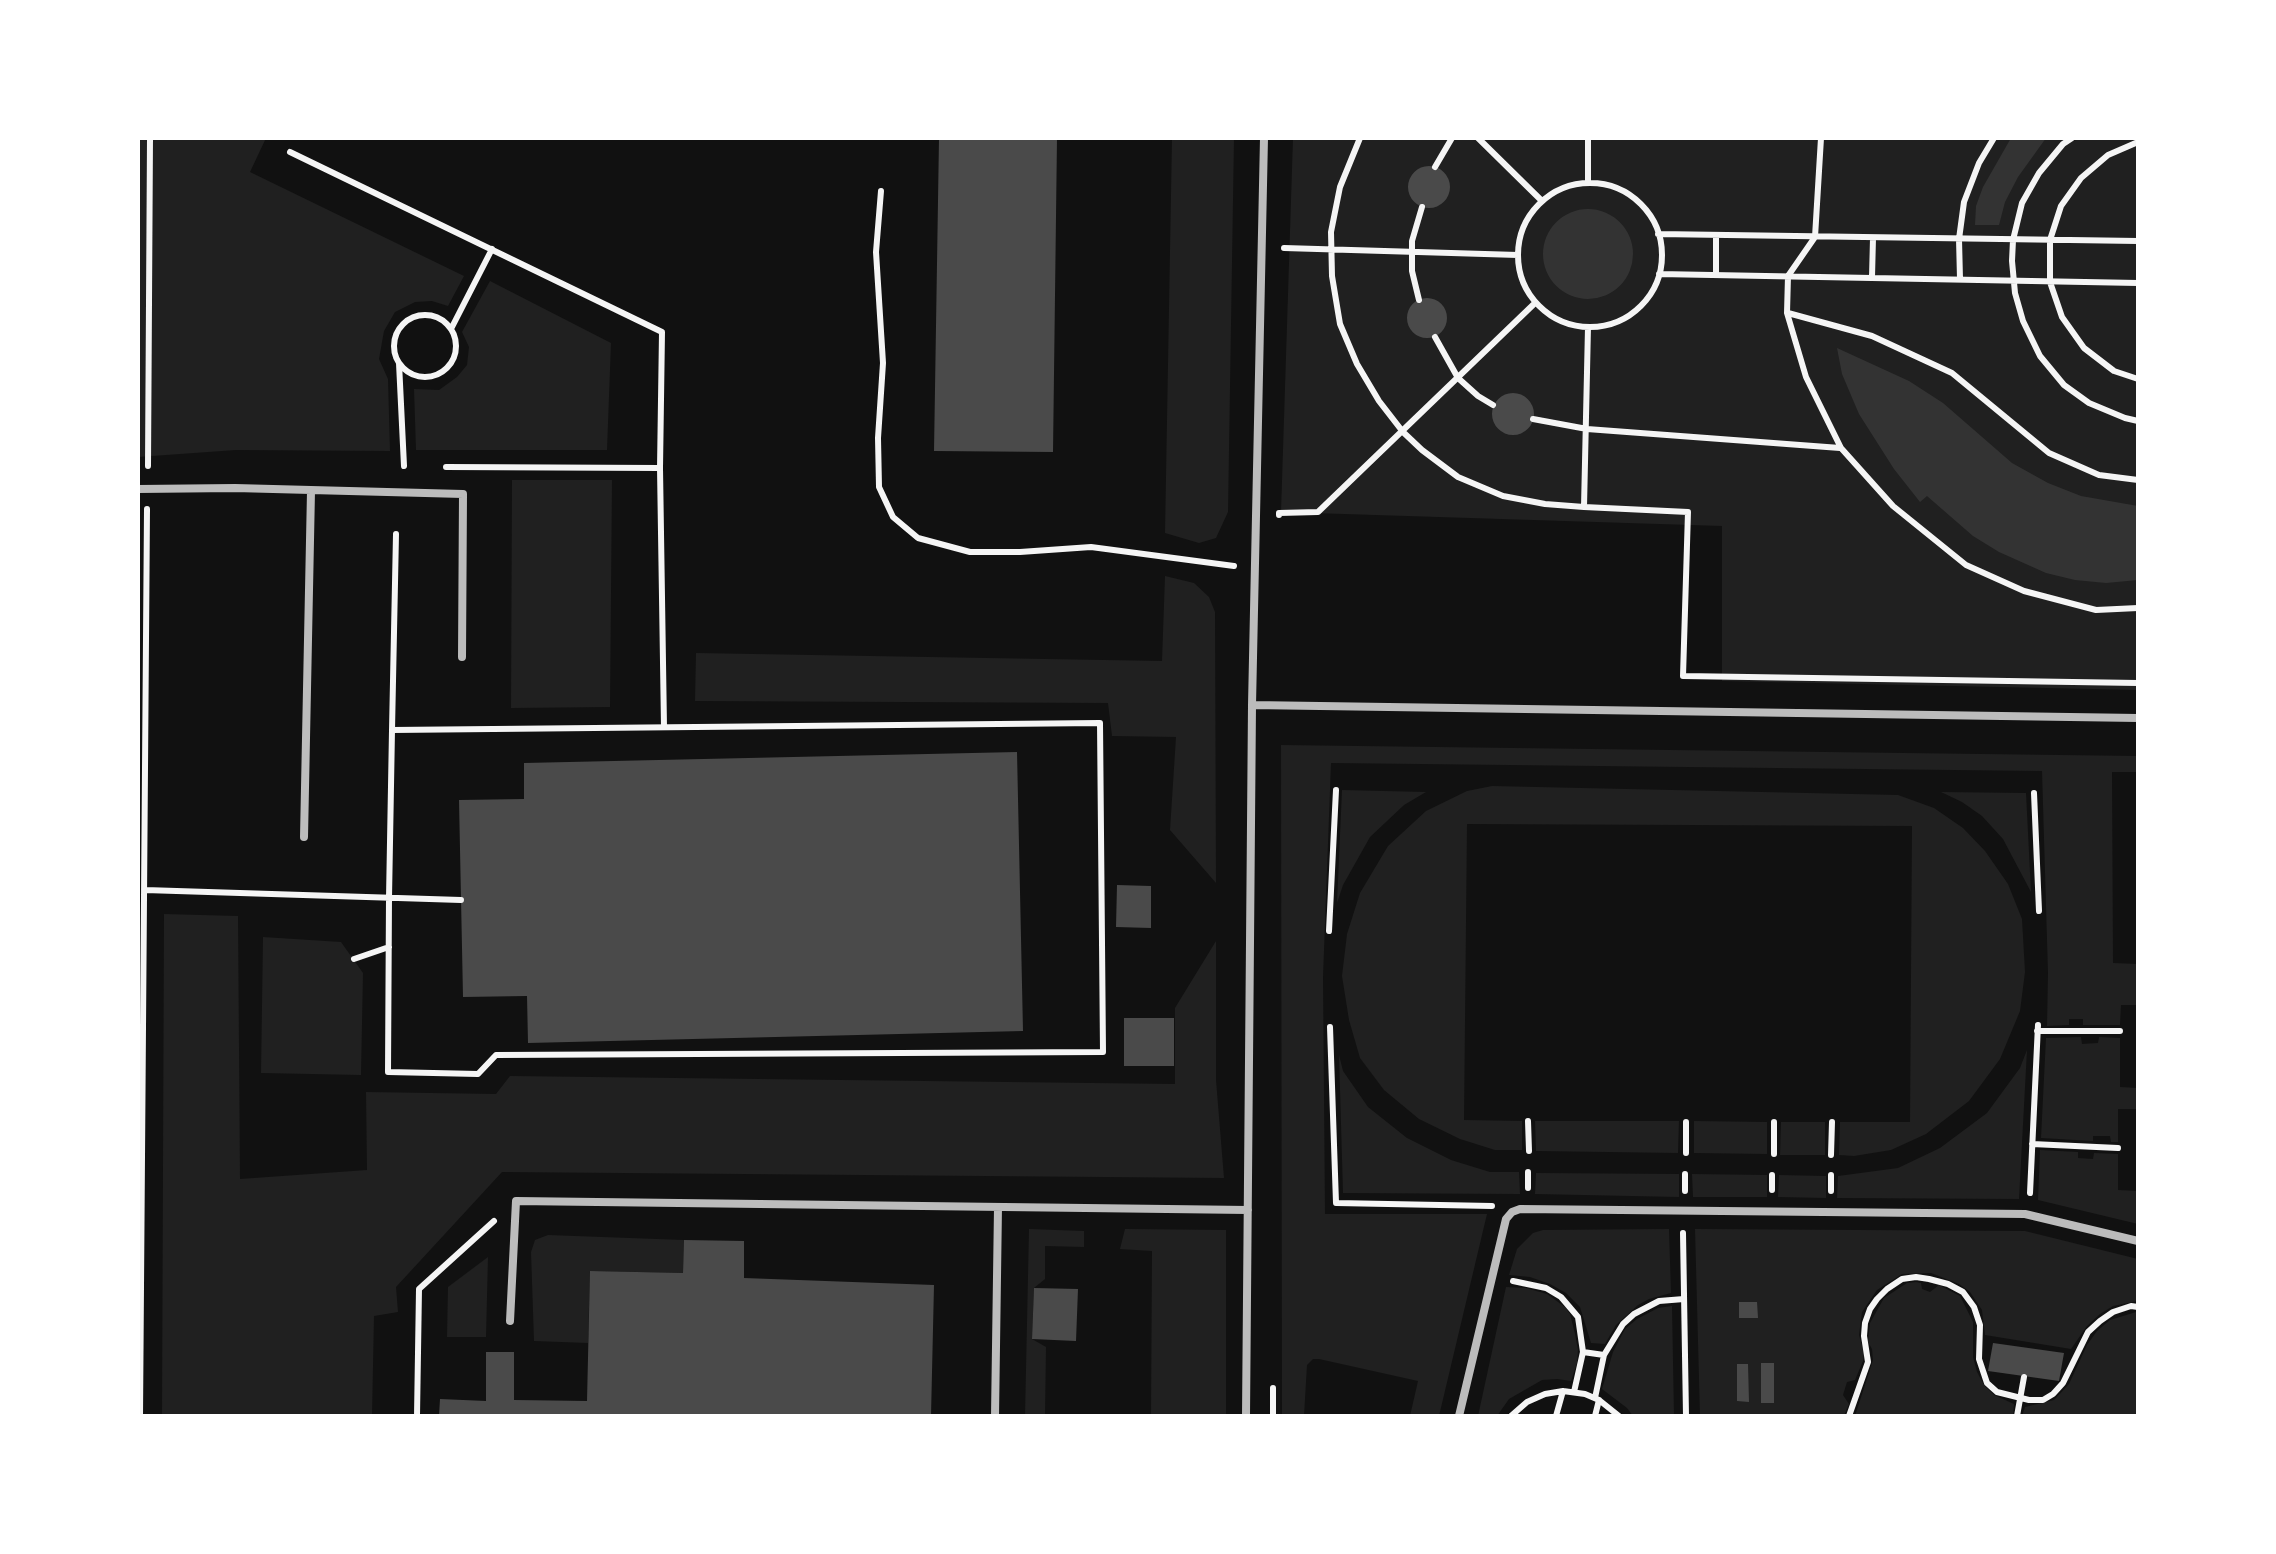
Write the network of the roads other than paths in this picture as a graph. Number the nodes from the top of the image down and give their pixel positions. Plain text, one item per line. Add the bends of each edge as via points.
1 (1264, 138) edge
2 (142, 488) edge
3 (311, 491) junction
4 (462, 657) dead end
5 (1252, 705) junction
6 (2138, 718) edge
7 (304, 837) dead end
8 (998, 1207) junction
9 (1248, 1210) junction
10 (2138, 1241) edge
11 (510, 1322) dead end
12 (994, 1416) edge
13 (1246, 1416) edge
14 (1459, 1416) edge

1 - 5 lane
2 - 3 lane
3 - 4 lane via 462,494
3 - 7 lane
5 - 6 lane
5 - 9 lane
8 - 9 lane
8 - 11 lane via 516,1201
8 - 12 lane
9 - 13 lane
10 - 14 lane via 2026,1214 1520,1209 1506,1219

